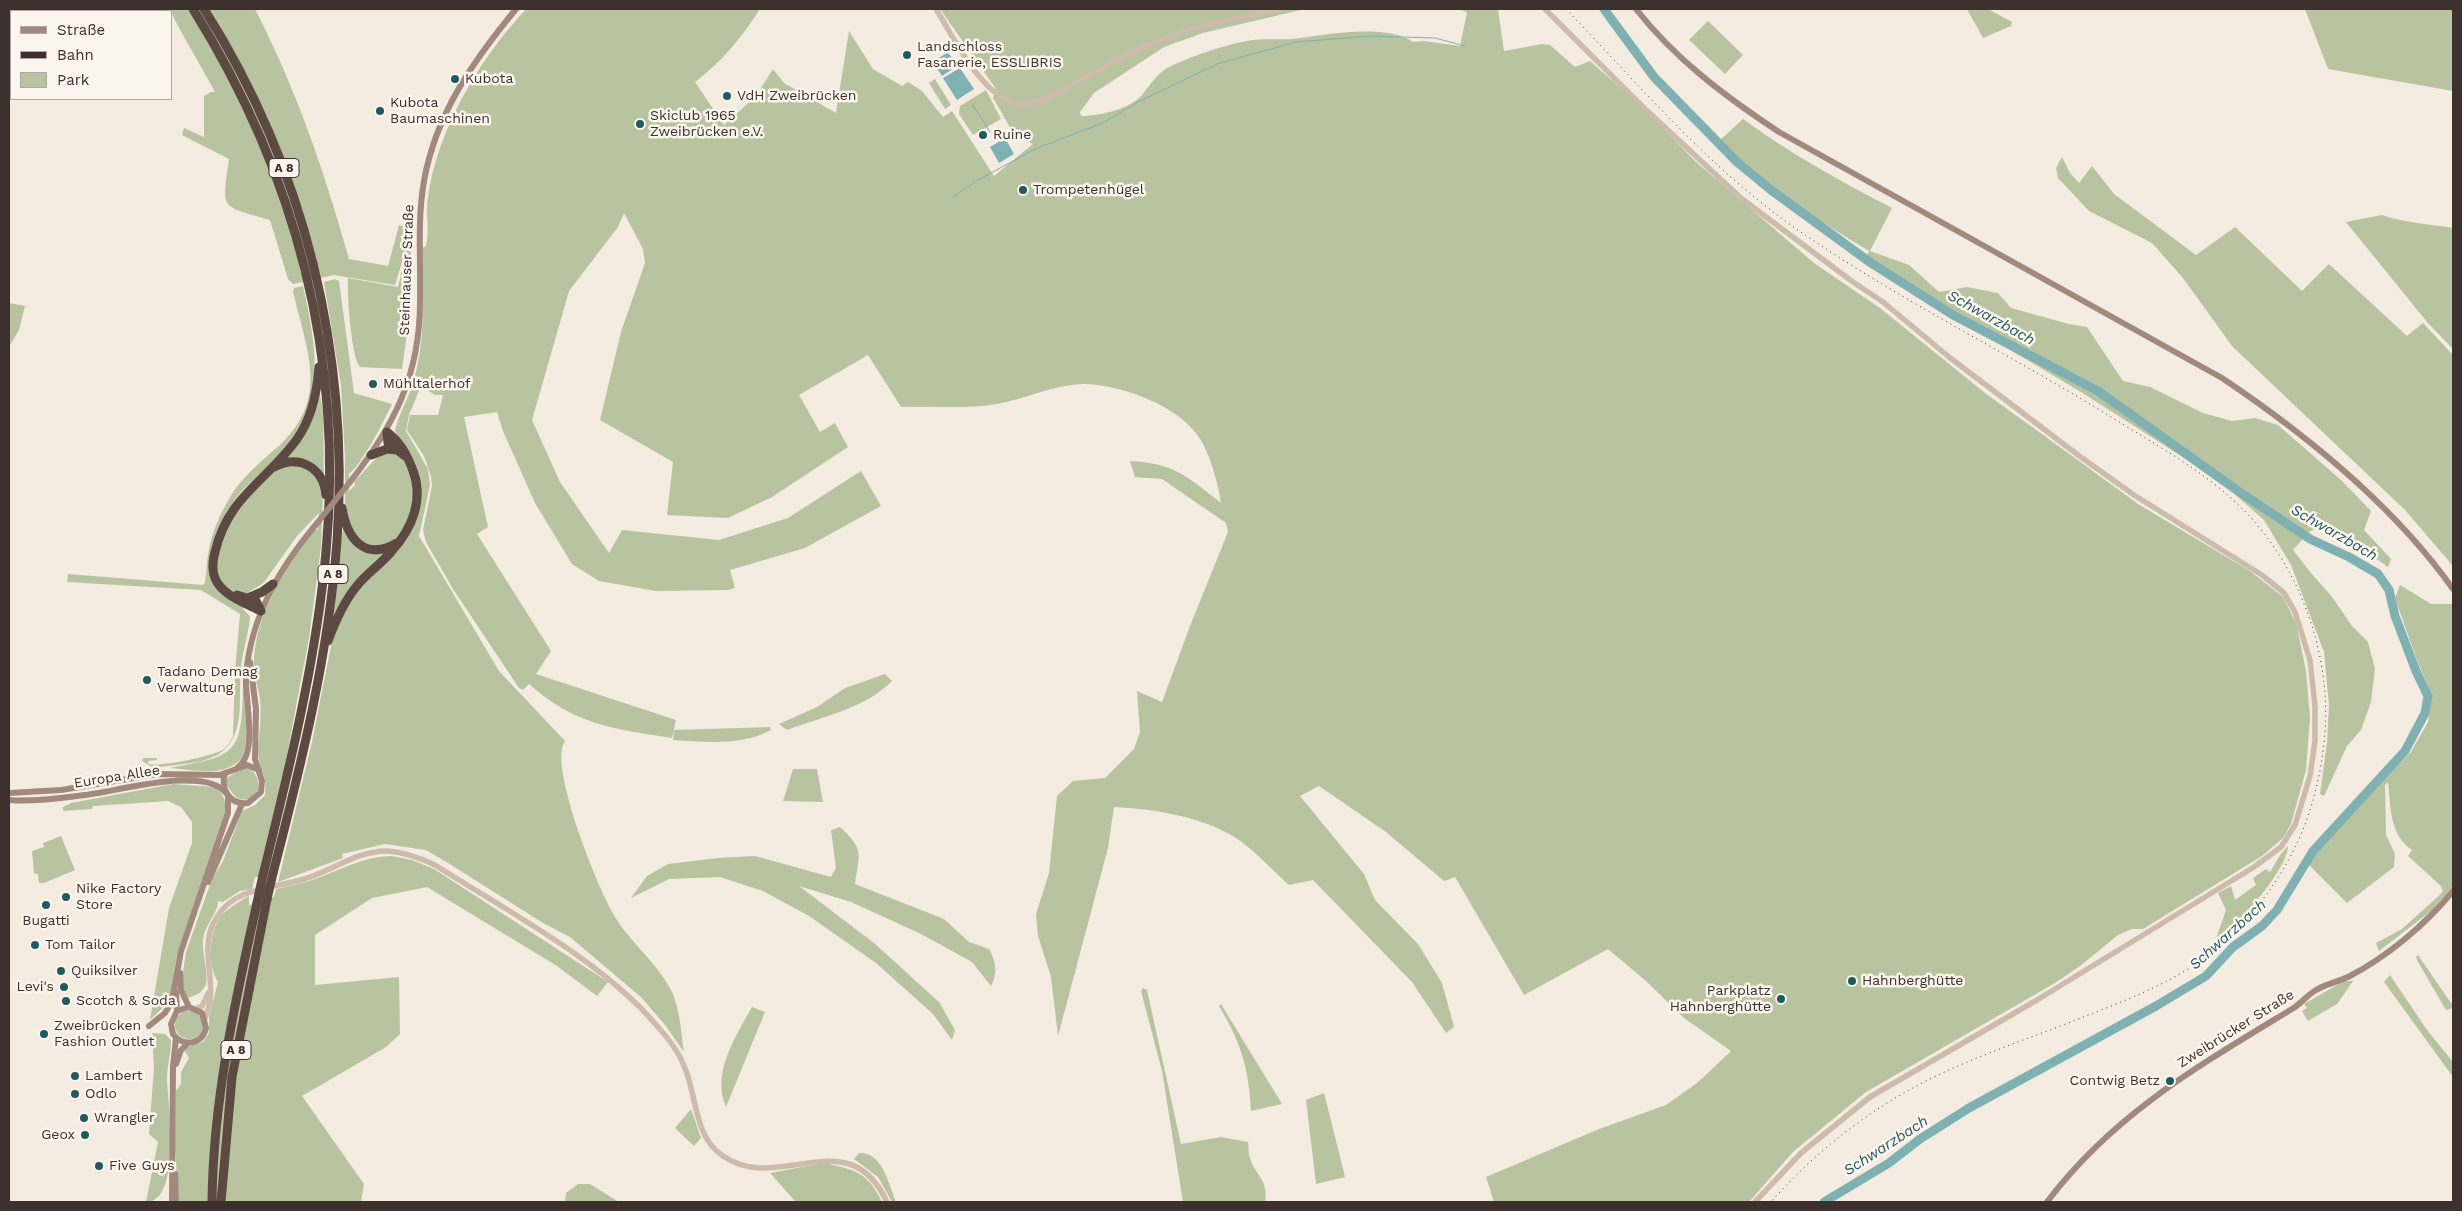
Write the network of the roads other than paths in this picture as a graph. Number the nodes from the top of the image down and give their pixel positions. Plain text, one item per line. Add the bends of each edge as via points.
1 (193, 9) edge
2 (204, 9) edge
3 (516, 9) edge
4 (936, 9) edge
5 (1280, 9) edge
6 (1545, 9) edge
7 (1636, 9) edge
8 (321, 347) junction
9 (387, 432) junction
10 (397, 450) junction
11 (371, 455) junction
12 (411, 464) junction
13 (268, 471) junction
14 (339, 488) junction
15 (328, 528) junction
16 (399, 541) junction
17 (273, 584) junction
18 (2453, 589) edge
19 (230, 594) junction
20 (248, 598) junction
21 (261, 611) junction
22 (250, 653) junction
23 (321, 660) junction
24 (238, 767) junction
25 (259, 770) junction
26 (225, 773) junction
27 (9, 793) edge
28 (227, 795) junction
29 (9, 800) edge
30 (242, 804) junction
31 (2452, 893) edge
32 (212, 980) junction
33 (176, 981) junction
34 (192, 1008) junction
35 (177, 1011) junction
36 (205, 1018) junction
37 (150, 1026) dead end
38 (176, 1038) junction
39 (188, 1043) junction
40 (173, 1075) junction
41 (172, 1158) junction
42 (172, 1202) edge
43 (176, 1202) edge
44 (212, 1202) edge
45 (221, 1202) edge
46 (887, 1202) edge
47 (1755, 1202) edge
48 (2046, 1202) edge

1 - 8 highway, A 8 via 230,70 274,166 301,252
2 - 14 highway, A 8 via 237,63 270,132 306,236 330,340 337,411
3 - 9 main road, Steinhauser Straße via 460,83 428,163 419,230 420,319 410,378
4 - 5 street via 987,86 1011,102 1024,105 1039,101 1170,36
6 - 47 street via 1742,199 1883,302 1949,357 2078,455 2134,495 2272,582 2284,593 2295,612 2310,660 2316,721 2310,776 2301,810 2292,832 2281,847 2254,868 2037,1000 1870,1097 1801,1153
7 - 18 main road via 1704,79 1779,132 2222,378 2272,411 2381,507 2422,549
8 - 13 highway via 318,383 310,415 297,439
8 - 15 highway, A 8 via 329,447
9 - 10 highway via 388,443
9 - 11 main road, Steinhauser Straße
9 - 12 highway via 401,446
10 - 11 highway via 387,449
10 - 12 highway
11 - 17 main road, Steinhauser Straße, bridge via 292,553
12 - 16 highway via 417,499 410,525
13 - 15 highway via 293,461 314,469 324,484
13 - 19 highway via 236,506 216,546 214,574 219,585
14 - 16 highway via 346,526 356,542 375,550
14 - 23 highway, A 8 via 337,542
15 - 44 highway, A 8, bridge via 310,666 256,903 222,1077
16 - 23 highway via 348,597
17 - 20 highway
17 - 21 main road, Steinhauser Straße
19 - 20 highway
19 - 21 highway
20 - 21 highway via 258,602
21 - 22 main road, Steinhauser Straße
22 - 24 main road via 246,674 248,742 245,760
22 - 25 main road via 256,709 255,759
23 - 45 highway, A 8, bridge via 267,899 232,1077
24 - 25 main road via 247,765
24 - 26 main road
25 - 30 main road via 261,792 253,801
26 - 27 main road, Europa Allee via 158,774 53,791
26 - 28 main road via 222,783
28 - 29 main road, Europa Allee via 213,783 175,781 86,795
28 - 30 main road
28 - 33 main road via 228,813 181,951
30 - 34 main road via 206,886 182,965 181,990
31 - 48 main road, Zweibrücker Straße via 2419,926 2372,962 2317,990 2300,1004 2209,1058 2138,1109 2082,1158
32 - 34 street via 206,1000
32 - 36 street
32 - 46 street via 208,942 212,926 222,910 236,899 303,880 370,853 389,851 414,856 435,865 582,959 637,1004 669,1040 682,1061 704,1133 723,1157 758,1169 814,1161 840,1161 867,1174
33 - 35 main road
33 - 37 main road via 169,1007
34 - 35 main road
34 - 36 main road
35 - 38 main road via 171,1024
36 - 39 main road via 204,1035
38 - 39 main road
38 - 40 main road
39 - 40 main road via 181,1050
40 - 41 main road
41 - 42 main road
41 - 43 main road

